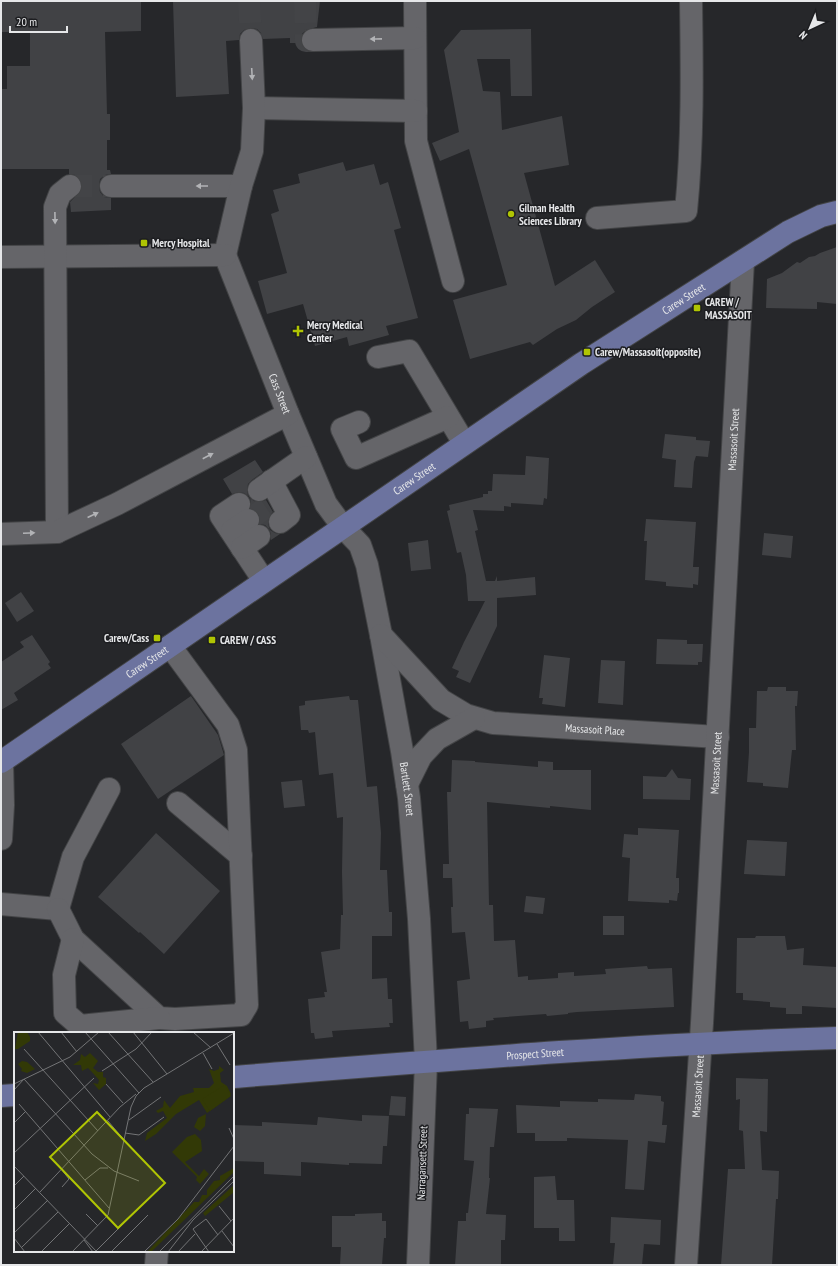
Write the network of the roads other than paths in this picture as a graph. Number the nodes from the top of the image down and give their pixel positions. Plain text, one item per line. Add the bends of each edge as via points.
1 (415, 1) edge
2 (691, 1) edge
3 (415, 38) junction
4 (250, 40) tunnel mouth
5 (313, 40) dead end
6 (254, 108) junction
7 (416, 111) junction
8 (70, 186) dead end
9 (111, 186) tunnel mouth
10 (241, 186) junction
11 (837, 212) edge
12 (598, 218) dead end
13 (225, 255) junction
14 (1, 257) edge
15 (56, 257) junction
16 (743, 261) junction
17 (453, 281) dead end
18 (378, 357) dead end
19 (288, 414) junction
20 (448, 417) junction
21 (358, 422) dead end
22 (464, 443) junction
23 (306, 457) junction
24 (272, 499) tunnel mouth
25 (343, 527) junction
26 (244, 528) dead end
27 (57, 532) junction
28 (1, 534) edge
29 (264, 581) junction
30 (380, 634) junction
31 (170, 646) junction
32 (474, 718) junction
33 (718, 737) junction
34 (1, 762) edge
35 (407, 784) junction
36 (109, 789) dead end
37 (178, 803) dead end
38 (1, 839) edge
39 (241, 856) junction
40 (1, 904) edge
41 (58, 909) junction
42 (73, 939) junction
43 (159, 1018) junction
44 (837, 1038) edge
45 (701, 1044) junction
46 (426, 1062) junction
47 (234, 1077) edge
48 (14, 1095) edge
49 (1, 1096) edge
50 (157, 1252) edge
51 (156, 1265) edge
52 (418, 1265) edge
53 (686, 1265) edge

1 - 3 street
2 - 12 street via 692,113 686,211
3 -> 5 street
3 - 7 street
4 -> 6 street
6 - 7 street
6 - 10 street via 252,151
7 - 17 street via 416,141
8 -> 15 street via 60,194 55,206
10 -> 9 street
10 - 13 street
11 - 16 main road, Carew Street via 821,216 788,232
13 - 15 street
13 - 19 street, Cass Street
14 - 15 street
15 - 27 street
16 - 22 main road, Carew Street via 581,364
16 - 33 street, Massasoit Street
18 - 20 street via 409,351
19 - 23 street, Cass Street
27 -> 19 street via 117,504
20 - 21 street via 356,458 342,429
20 - 22 street
22 - 25 main road, Carew Street
23 - 24 street
23 - 25 street, Cass Street via 326,504
25 - 29 main road, Carew Street
25 - 30 street, Bartlett Street via 360,545
26 - 29 street
28 -> 27 street
29 - 31 main road, Carew Street
30 - 32 street, Massasoit Place via 441,700
30 - 35 street, Bartlett Street
31 - 34 main road, Carew Street
31 - 39 street via 228,725 236,750
32 - 33 street, Massasoit Place via 493,723
32 - 35 street via 437,739 421,756
33 - 45 street, Massasoit Street
34 - 38 street
35 - 46 street, Bartlett Street via 419,919
36 - 41 street via 73,858
37 - 39 street
39 - 43 street via 247,1005 241,1015
40 - 41 street
41 - 42 street
42 - 43 street
42 - 43 street via 64,975 66,1013 80,1026
44 - 45 main road, Prospect Street
45 - 46 main road, Prospect Street
45 - 53 street, Massasoit Street
46 - 47 main road, Prospect Street
46 - 52 street, Narragansett Street
48 - 49 main road
50 - 51 street

